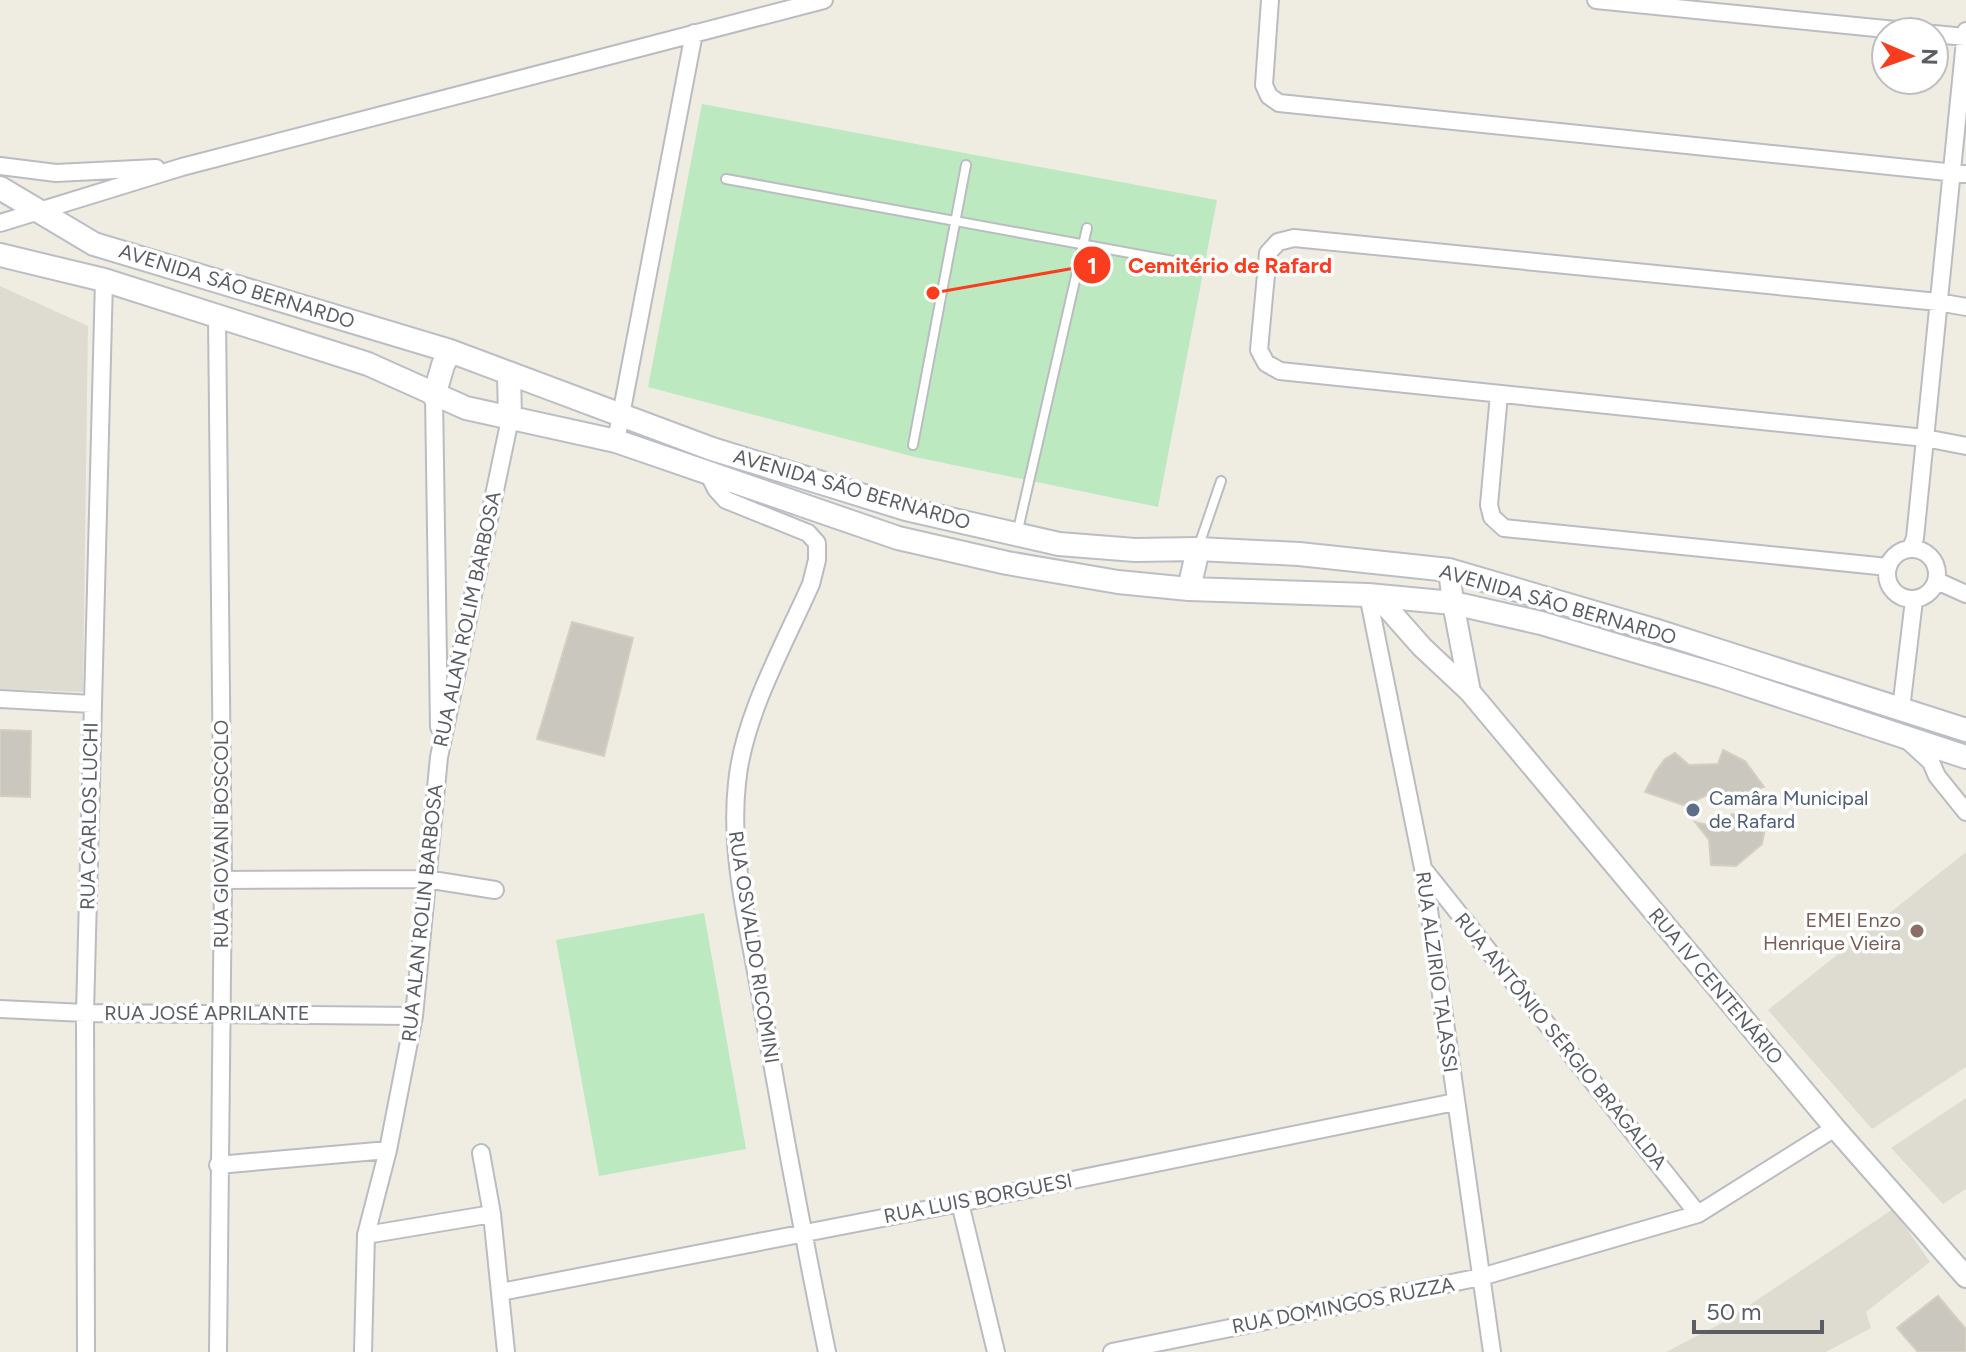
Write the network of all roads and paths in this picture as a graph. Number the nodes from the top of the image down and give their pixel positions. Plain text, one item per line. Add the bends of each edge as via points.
1 (824, 0) edge
2 (1270, 0) edge
3 (1596, 0) edge
4 (1870, 27) edge
5 (1966, 31) edge
6 (694, 33) junction
7 (1966, 37) edge
8 (966, 165) dead end
9 (0, 166) edge
10 (182, 167) junction
11 (1959, 173) edge
12 (726, 179) dead end
13 (0, 188) edge
14 (36, 210) junction
15 (955, 221) junction
16 (0, 223) edge
17 (1087, 228) dead end
18 (1083, 245) junction
19 (0, 255) edge
20 (1190, 264) dead end
21 (104, 280) junction
22 (1938, 302) junction
23 (1966, 307) edge
24 (217, 317) junction
25 (450, 351) junction
26 (509, 373) junction
27 (1499, 394) junction
28 (434, 396) junction
29 (621, 416) junction
30 (510, 419) junction
31 (1925, 438) junction
32 (616, 441) junction
33 (913, 445) dead end
34 (1966, 446) edge
35 (708, 473) junction
36 (1221, 481) dead end
37 (906, 509) junction
38 (1016, 535) junction
39 (898, 538) junction
40 (1911, 548) junction
41 (1198, 549) junction
42 (1888, 567) junction
43 (1449, 570) junction
44 (1937, 581) junction
45 (1189, 589) junction
46 (1966, 594) edge
47 (1372, 595) junction
48 (1914, 600) junction
49 (1453, 603) junction
50 (1470, 692) junction
51 (0, 699) edge
52 (92, 704) junction
53 (1901, 709) junction
54 (1966, 730) edge
55 (1903, 736) junction
56 (439, 757) junction
57 (1966, 757) edge
58 (1966, 812) edge
59 (1423, 868) junction
60 (426, 879) junction
61 (223, 880) junction
62 (495, 890) dead end
63 (0, 1009) edge
64 (221, 1012) junction
65 (85, 1013) junction
66 (414, 1016) junction
67 (1455, 1102) junction
68 (1835, 1128) junction
69 (388, 1150) junction
70 (481, 1153) dead end
71 (218, 1165) junction
72 (960, 1203) junction
73 (492, 1214) junction
74 (1698, 1214) junction
75 (803, 1232) junction
76 (366, 1235) junction
77 (1481, 1277) junction
78 (1966, 1277) edge
79 (501, 1292) junction
80 (86, 1352) edge
81 (218, 1352) edge
82 (363, 1352) edge
83 (506, 1352) edge
84 (827, 1352) edge
85 (996, 1352) edge
86 (1112, 1352) edge
87 (1492, 1352) edge

1 - 6 street
2 - 11 street via 1264,85 1279,103
3 - 4 street
5 - 7 street
6 - 10 street
6 - 29 street
7 - 11 street
8 - 15 lane
9 - 10 street via 56,173
10 - 14 street
11 - 22 street
12 - 15 lane
13 - 14 main road, AVENIDA SÃO BERNARDO
14 - 16 street
14 - 25 main road, AVENIDA SÃO BERNARDO via 94,244
15 - 18 lane
15 - 33 lane
17 - 18 lane
18 - 20 lane
18 - 38 lane
19 - 21 main road, AVENIDA SÃO BERNARDO
21 - 24 main road, AVENIDA SÃO BERNARDO
21 - 52 street, RUA CARLOS LUCHI
22 - 23 street
22 - 27 street via 1294,238 1278,242 1268,253 1259,350 1272,368
22 - 31 street
24 - 28 main road, AVENIDA SÃO BERNARDO via 368,364
24 - 61 street, RUA GIOVANI BOSCOLO
25 - 26 main road, AVENIDA SÃO BERNARDO
25 - 28 main road
26 - 29 main road, AVENIDA SÃO BERNARDO
26 - 30 main road
27 - 31 street
27 - 42 street via 1489,505 1492,517 1504,528
28 - 30 main road, AVENIDA SÃO BERNARDO
28 - 56 street, RUA ALAN ROLIM BARBOSA
29 - 32 street
29 - 37 main road, AVENIDA SÃO BERNARDO
30 - 32 main road, AVENIDA SÃO BERNARDO
30 - 56 street, RUA ALAN ROLIM BARBOSA
31 - 34 street
31 - 40 street
32 - 35 main road, AVENIDA SÃO BERNARDO
35 - 39 main road, AVENIDA SÃO BERNARDO
35 - 75 street, RUA OSVALDO RICOMINI via 726,500 808,533 817,543 811,584 746,733 734,827
36 - 41 lane
37 - 38 main road, AVENIDA SÃO BERNARDO
37 - 39 main road
38 - 41 main road, AVENIDA SÃO BERNARDO via 1135,550
39 - 45 main road, AVENIDA SÃO BERNARDO via 1007,563
40 - 42 street via 1896,554
40 - 44 street via 1932,558
41 - 43 main road, AVENIDA SÃO BERNARDO
41 - 45 main road
42 - 48 street via 1892,590
43 - 49 street, RUA IV CENTENÁRIO
43 - 53 main road, AVENIDA SÃO BERNARDO
44 - 46 street
44 - 48 street via 1928,594
45 - 47 main road, AVENIDA SÃO BERNARDO
47 - 49 main road, AVENIDA SÃO BERNARDO
47 - 50 street, RUA IV CENTENÁRIO
47 - 59 street, RUA ALZIRIO TALASSI
48 - 53 street
49 - 50 street, RUA IV CENTENÁRIO
49 - 55 main road, AVENIDA SÃO BERNARDO via 1556,628
50 - 68 street, RUA IV CENTENÁRIO
51 - 52 street
52 - 65 street, RUA CARLOS LUCHI
53 - 54 main road, AVENIDA SÃO BERNARDO
53 - 55 main road
55 - 57 main road, AVENIDA SÃO BERNARDO
55 - 58 street via 1931,762
56 - 60 street, RUA ALAN ROLIN BARBOSA
59 - 67 street, RUA ALZIRIO TALASSI
59 - 74 street, RUA ANTÔNIO SÉRGIO BRAGALDA
60 - 61 street
60 - 62 street
60 - 66 street, RUA ALAN ROLIN BARBOSA
61 - 64 street, RUA GIOVANI BOSCOLO
63 - 65 street, RUA JOSÉ APRILANTE
64 - 65 street, RUA JOSÉ APRILANTE
64 - 66 street, RUA JOSÉ APRILANTE
64 - 71 street, RUA GIOVANI BOSCOLO
65 - 80 street, RUA CARLOS LUCHI
66 - 69 street, RUA ALAN ROLIN BARBOSA
67 - 72 street, RUA LUIS BORGUESI
67 - 77 street, RUA ALZIRIO TALASSI
68 - 74 street, RUA DOMINGOS RUZZA
68 - 78 street, RUA IV CENTENÁRIO
69 - 71 street
69 - 76 street, RUA ALAN ROLIN BARBOSA
70 - 73 street
71 - 81 street, RUA GIOVANI BOSCOLO
72 - 75 street, RUA LUIS BORGUESI
72 - 85 street
73 - 76 street
73 - 79 street
74 - 77 street, RUA DOMINGOS RUZZA
75 - 79 street, RUA LUIS BORGUESI
75 - 84 street, RUA OSVALDO RICOMINI
76 - 82 street, RUA ALAN ROLIN BARBOSA
77 - 86 street, RUA DOMINGOS RUZZA
77 - 87 street, RUA ALZIRIO TALASSI
79 - 83 street

